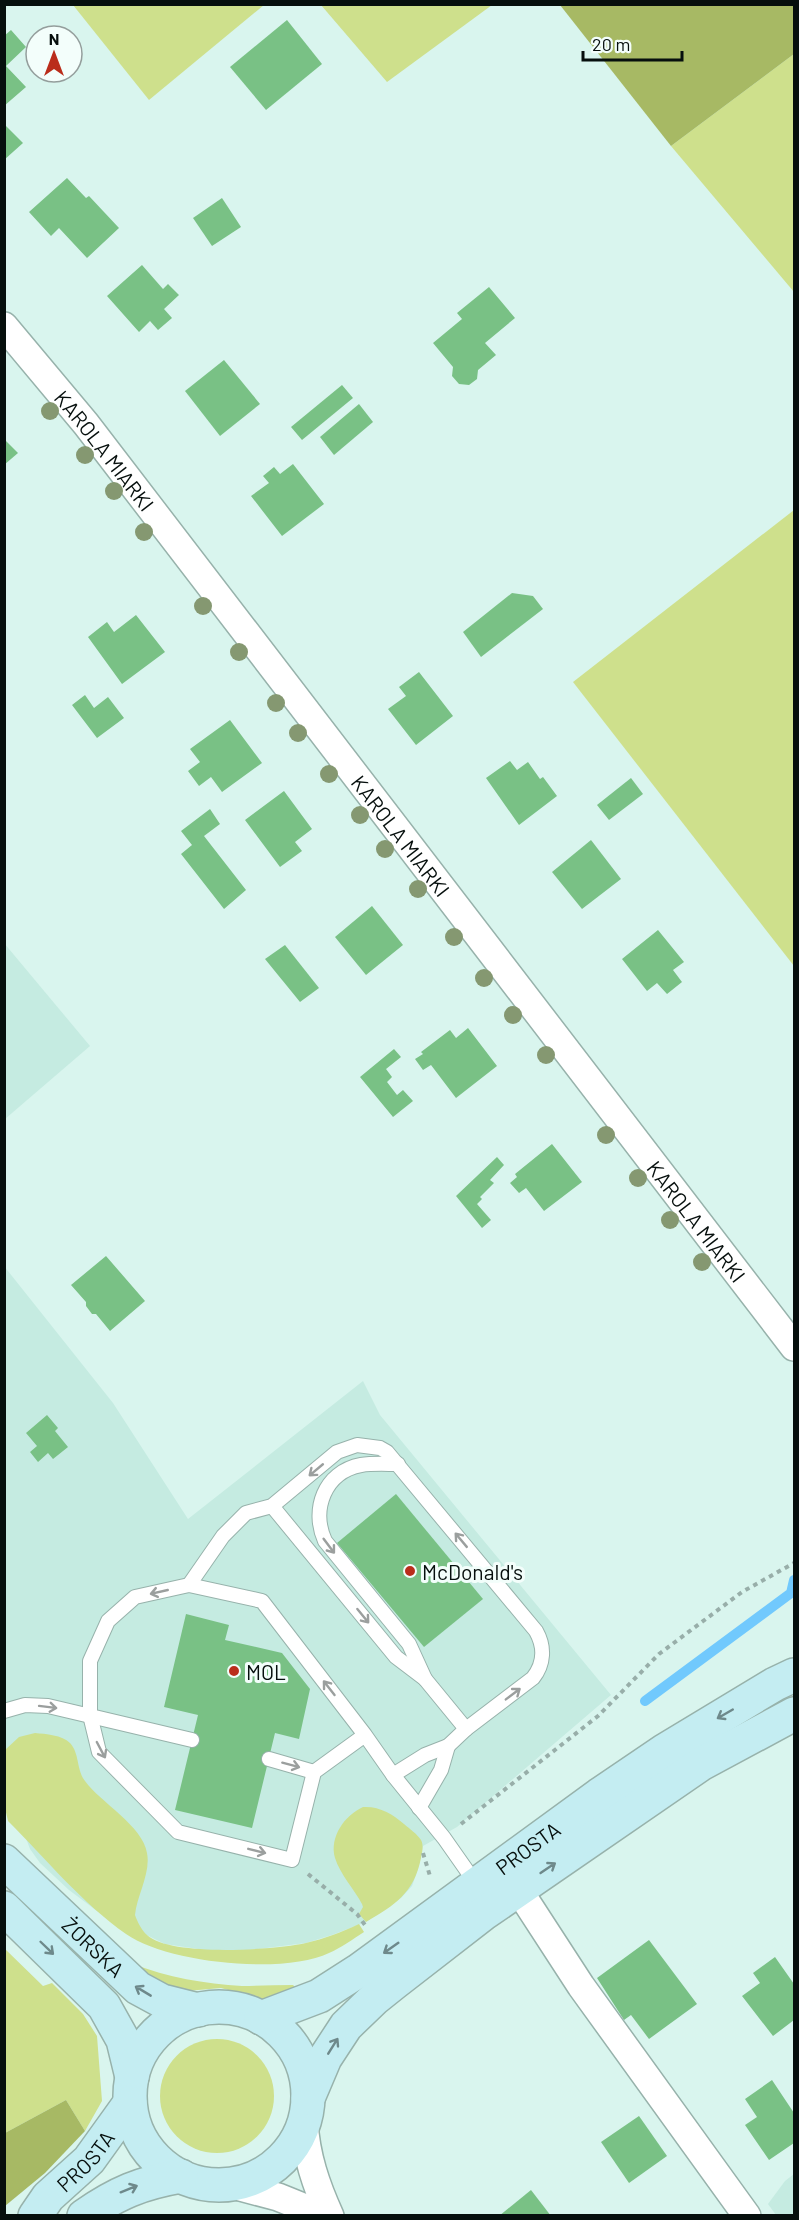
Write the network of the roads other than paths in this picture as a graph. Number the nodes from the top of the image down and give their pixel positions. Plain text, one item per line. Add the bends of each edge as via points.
1 (4, 326) edge
2 (795, 1347) edge
3 (398, 1464) junction
4 (272, 1506) junction
5 (189, 1585) junction
6 (788, 1675) edge
7 (425, 1679) junction
8 (5, 1712) edge
9 (795, 1714) edge
10 (90, 1715) junction
11 (466, 1729) junction
12 (365, 1735) junction
13 (192, 1740) dead end
14 (448, 1746) junction
15 (269, 1759) dead end
16 (314, 1772) junction
17 (393, 1775) junction
18 (419, 1808) junction
19 (5, 1861) edge
20 (477, 1886) junction
21 (518, 1889) junction
22 (4, 1908) edge
23 (198, 2010) junction
24 (261, 2018) junction
25 (131, 2090) junction
26 (306, 2110) junction
27 (181, 2176) junction
28 (229, 2184) junction
29 (35, 2216) edge
30 (84, 2216) edge
31 (325, 2216) edge
32 (330, 2216) edge
33 (747, 2216) edge

1 - 2 street, KAROLA MIARKI via 94,433
3 -> 4 lane via 380,1448 348,1447
3 -> 7 lane via 348,1469 324,1491 318,1522 325,1542 409,1644
11 -> 3 lane via 539,1671 541,1639
4 - 5 lane via 246,1513 223,1536
4 -> 7 lane via 396,1657
5 -> 10 lane via 135,1597 108,1622 90,1661
12 -> 5 lane via 262,1601
6 -> 20 main road, PROSTA via 599,1795
7 - 11 lane
8 -> 10 lane via 25,1705
21 -> 9 main road, PROSTA via 701,1764
10 - 13 lane
10 -> 16 lane via 99,1752 178,1832 292,1860
11 - 14 lane
12 - 16 lane
12 - 17 lane
14 - 17 lane
14 - 18 lane via 441,1770
15 -> 16 lane
17 - 18 lane
18 - 20 lane
23 -> 19 main road, ŻORSKA via 162,2001 138,1988
20 -> 24 main road, PROSTA via 332,1988
26 -> 21 main road, PROSTA via 325,2058 355,2017
21 - 33 street via 581,1986
22 -> 25 main road, ŻORSKA via 104,2006 123,2040
23 - 24 main road via 225,2007
23 - 25 main road via 172,2020 142,2050
24 - 26 main road via 296,2051 305,2074
25 - 27 main road via 133,2121 145,2147 165,2167
25 - 29 main road, PROSTA via 89,2160 48,2198
26 - 28 main road via 293,2145 276,2164 254,2178
26 - 32 street via 309,2163
27 - 28 main road via 202,2183
30 -> 27 main road, PROSTA via 131,2188
28 - 31 street via 278,2197

